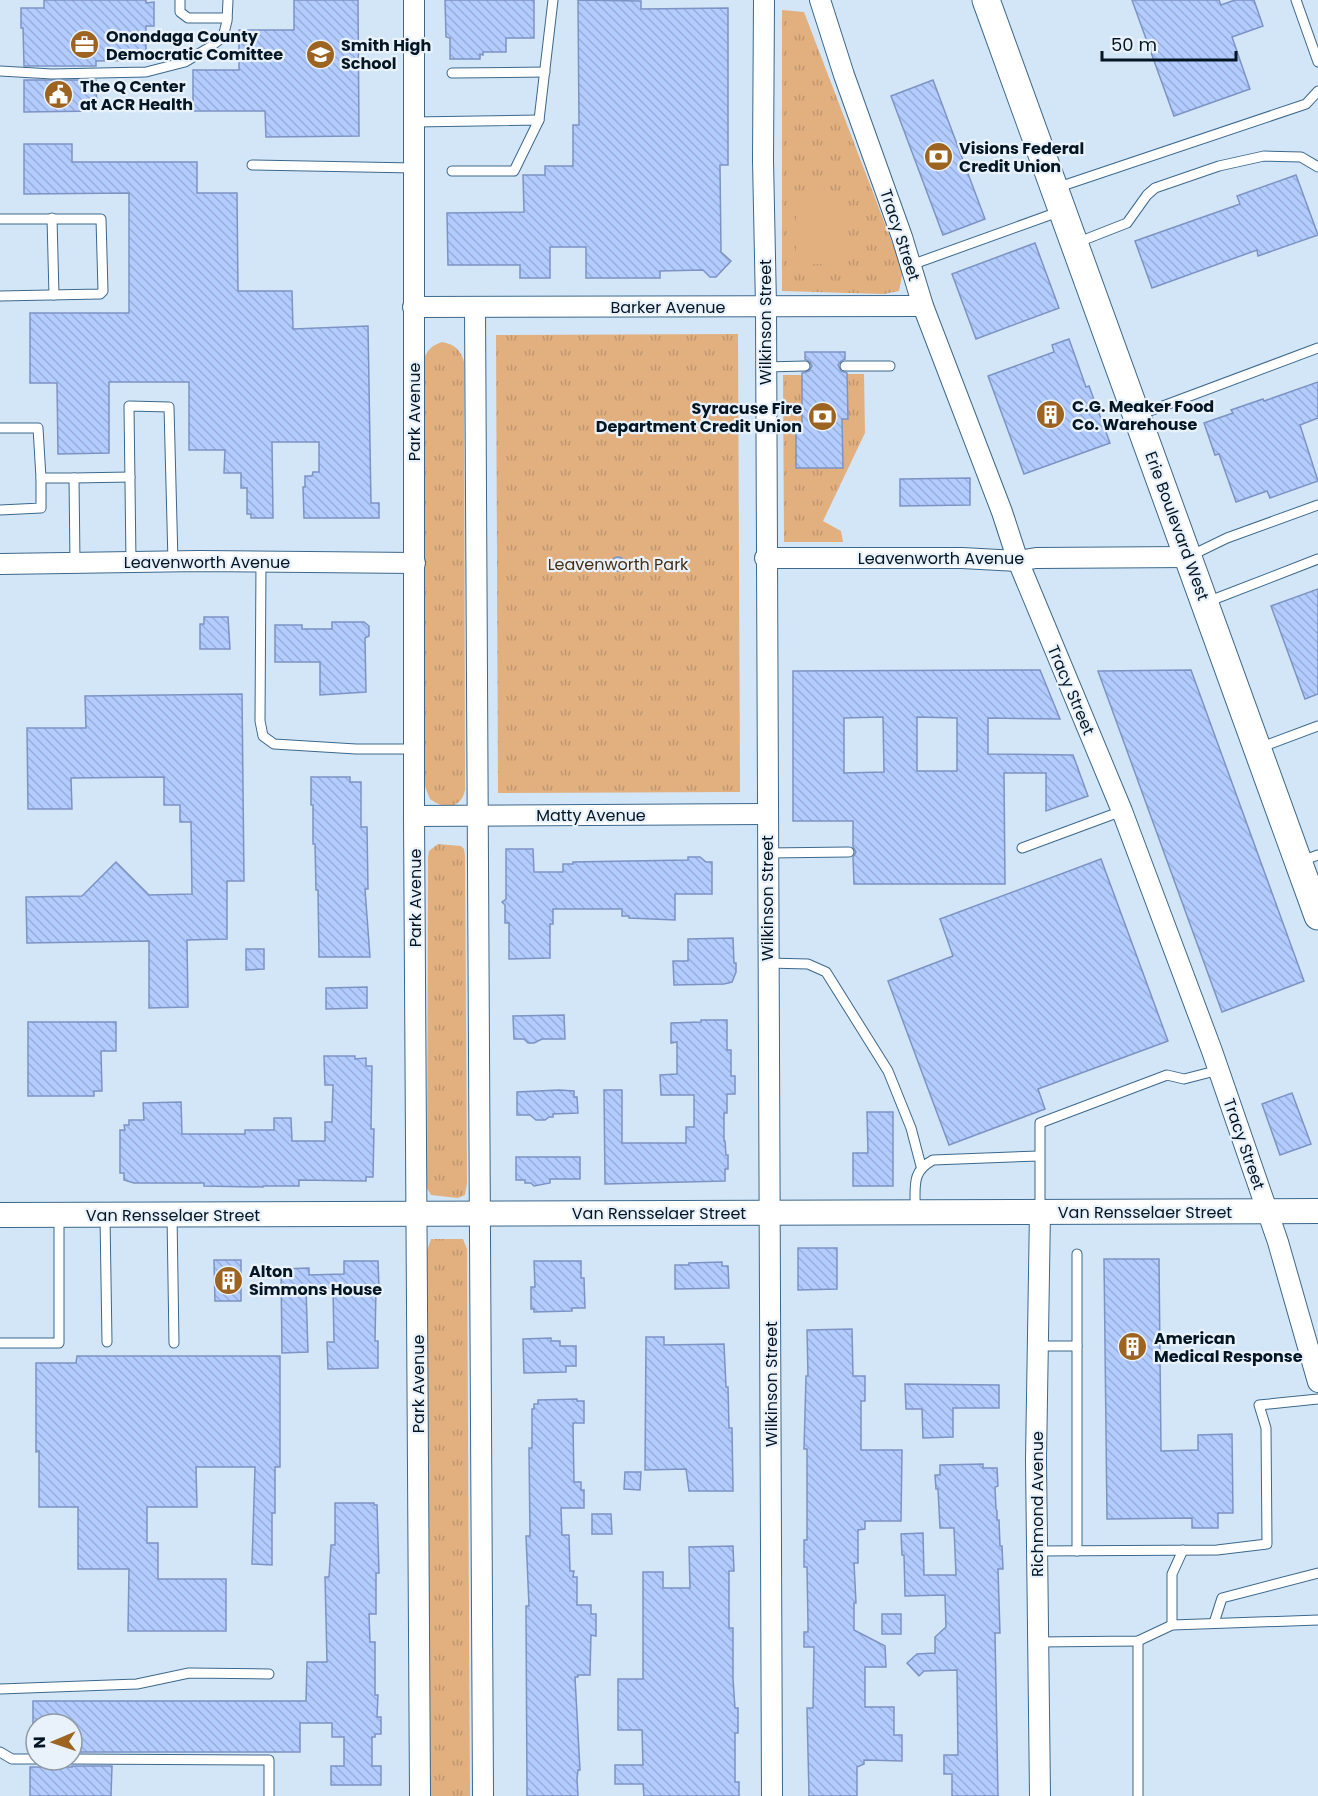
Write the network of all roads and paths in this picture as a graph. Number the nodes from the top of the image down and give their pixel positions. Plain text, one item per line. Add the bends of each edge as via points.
1 (180, 0) edge
2 (228, 0) edge
3 (414, 0) edge
4 (553, 0) edge
5 (764, 0) edge
6 (820, 0) edge
7 (986, 0) edge
8 (1296, 0) edge
9 (227, 18) junction
10 (1318, 62) edge
11 (0, 71) edge
12 (545, 72) junction
13 (452, 73) dead end
14 (1318, 91) edge
15 (539, 120) junction
16 (414, 122) junction
17 (252, 165) dead end
18 (1318, 167) edge
19 (414, 168) junction
20 (452, 171) dead end
21 (1058, 200) junction
22 (52, 218) junction
23 (0, 219) edge
24 (1074, 244) junction
25 (911, 265) junction
26 (54, 295) junction
27 (0, 296) edge
28 (766, 306) junction
29 (923, 306) junction
30 (475, 307) junction
31 (413, 308) junction
32 (1318, 348) edge
33 (805, 366) dead end
34 (845, 366) dead end
35 (890, 366) dead end
36 (766, 367) junction
37 (1137, 416) junction
38 (0, 428) edge
39 (130, 477) junction
40 (41, 478) junction
41 (74, 478) junction
42 (1318, 505) edge
43 (0, 510) edge
44 (1188, 557) junction
45 (765, 558) junction
46 (1318, 559) edge
47 (1018, 561) junction
48 (131, 562) junction
49 (173, 562) junction
50 (261, 562) junction
51 (75, 563) junction
52 (415, 563) junction
53 (0, 564) edge
54 (1205, 603) junction
55 (1318, 726) edge
56 (1257, 748) junction
57 (416, 749) junction
58 (1122, 811) junction
59 (767, 814) junction
60 (414, 816) junction
61 (478, 816) junction
62 (1022, 848) dead end
63 (849, 852) dead end
64 (768, 853) junction
65 (1308, 858) edge
66 (1318, 916) edge
67 (768, 963) junction
68 (1219, 1070) junction
69 (1039, 1156) junction
70 (921, 1166) junction
71 (1040, 1211) junction
72 (1318, 1211) edge
73 (771, 1212) junction
74 (915, 1212) junction
75 (1268, 1212) junction
76 (480, 1214) junction
77 (0, 1215) edge
78 (59, 1215) junction
79 (105, 1215) junction
80 (172, 1215) junction
81 (417, 1215) junction
82 (1077, 1254) dead end
83 (107, 1342) dead end
84 (0, 1343) edge
85 (174, 1343) dead end
86 (1038, 1346) junction
87 (1077, 1346) junction
88 (1318, 1382) edge
89 (1318, 1399) edge
90 (1183, 1550) junction
91 (1037, 1551) junction
92 (1077, 1551) junction
93 (1318, 1573) edge
94 (1318, 1620) edge
95 (1214, 1623) junction
96 (1172, 1625) junction
97 (1138, 1641) junction
98 (1038, 1642) junction
99 (269, 1674) dead end
100 (0, 1689) edge
101 (0, 1752) edge
102 (24, 1759) edge
103 (84, 1759) edge
104 (269, 1796) edge
105 (420, 1796) edge
106 (483, 1796) edge
107 (772, 1796) edge
108 (1040, 1796) edge
109 (1138, 1796) edge

1 - 9 lane via 180,12 188,18
2 - 9 lane
3 - 16 street, Park Avenue
4 - 12 lane
5 - 28 street, Wilkinson Street
6 - 25 street, Tracy Street
7 - 21 main road, Erie Boulevard West
8 - 10 lane
9 - 11 lane via 223,37 210,46 185,62 146,72
12 - 13 lane
12 - 15 lane
14 - 21 lane via 1306,104
15 - 16 lane
15 - 20 lane via 514,171
16 - 19 street, Park Avenue
17 - 19 lane
18 - 24 lane via 1301,157 1264,156 1219,166 1155,188 1127,223
19 - 31 street, Park Avenue
21 - 24 main road, Erie Boulevard West
21 - 25 lane
22 - 23 lane
22 - 26 lane
22 - 26 lane via 101,219 103,291
24 - 37 main road, Erie Boulevard West
25 - 29 street, Tracy Street
26 - 27 lane
28 - 29 street, Barker Avenue
28 - 30 street, Barker Avenue
28 - 36 street, Wilkinson Street
29 - 47 street, Tracy Street
30 - 31 street, Barker Avenue
30 - 61 street
31 - 52 street, Park Avenue
32 - 37 lane
33 - 36 lane
34 - 35 lane
36 - 45 street, Wilkinson Street
37 - 44 main road, Erie Boulevard West
38 - 40 lane via 38,428
39 - 41 lane
39 - 48 lane
39 - 49 lane via 129,406 169,407
40 - 41 lane
40 - 43 lane via 41,508
41 - 51 lane
42 - 44 lane via 1227,538
44 - 47 street, Leavenworth Avenue
44 - 54 main road, Erie Boulevard West
45 - 47 street, Leavenworth Avenue
45 - 59 street, Wilkinson Street
46 - 54 lane
47 - 58 street, Tracy Street
48 - 49 street, Leavenworth Avenue
48 - 51 street, Leavenworth Avenue
49 - 50 street, Leavenworth Avenue
50 - 52 street, Leavenworth Avenue
50 - 57 lane via 263,736 274,744
51 - 53 street, Leavenworth Avenue
52 - 57 street, Park Avenue
54 - 56 main road, Erie Boulevard West
55 - 56 lane
56 - 65 main road, Erie Boulevard West
57 - 60 street, Park Avenue
58 - 62 lane
58 - 68 street, Tracy Street
59 - 61 street, Matty Avenue
59 - 64 street, Wilkinson Street
60 - 61 street, Matty Avenue
60 - 81 street, Park Avenue
61 - 76 street
63 - 64 lane
64 - 67 street, Wilkinson Street
65 - 66 main road, Erie Boulevard West
67 - 70 lane via 808,964 826,972 888,1071 911,1128
67 - 73 street, Wilkinson Street
68 - 69 lane via 1184,1079 1167,1075 1040,1123
68 - 75 street, Tracy Street
69 - 70 lane via 933,1160
69 - 71 lane
70 - 74 lane via 916,1178
71 - 74 street, Van Rensselaer Street
71 - 75 street, Van Rensselaer Street
71 - 86 street, Richmond Avenue
72 - 75 street, Van Rensselaer Street
73 - 74 street, Van Rensselaer Street
73 - 76 street, Van Rensselaer Street
73 - 107 street, Wilkinson Street
75 - 88 street, Tracy Street
76 - 81 street, Van Rensselaer Street
76 - 106 street
77 - 78 street, Van Rensselaer Street
78 - 79 street, Van Rensselaer Street
78 - 84 lane via 59,1344
79 - 80 street, Van Rensselaer Street
79 - 83 lane
80 - 81 street, Van Rensselaer Street
80 - 85 lane
81 - 105 street, Park Avenue
82 - 87 lane
86 - 87 lane
86 - 91 street, Richmond Avenue
87 - 92 lane
89 - 90 lane via 1259,1405 1266,1428 1267,1544
90 - 92 lane
90 - 96 lane via 1172,1574
91 - 92 lane
91 - 98 street, Richmond Avenue
93 - 95 lane via 1222,1598
94 - 95 lane
95 - 96 lane
96 - 97 lane
97 - 98 lane
97 - 109 lane
98 - 108 street, Richmond Avenue
99 - 100 lane via 189,1673 136,1684
101 - 102 lane via 12,1759
103 - 104 lane via 269,1760

